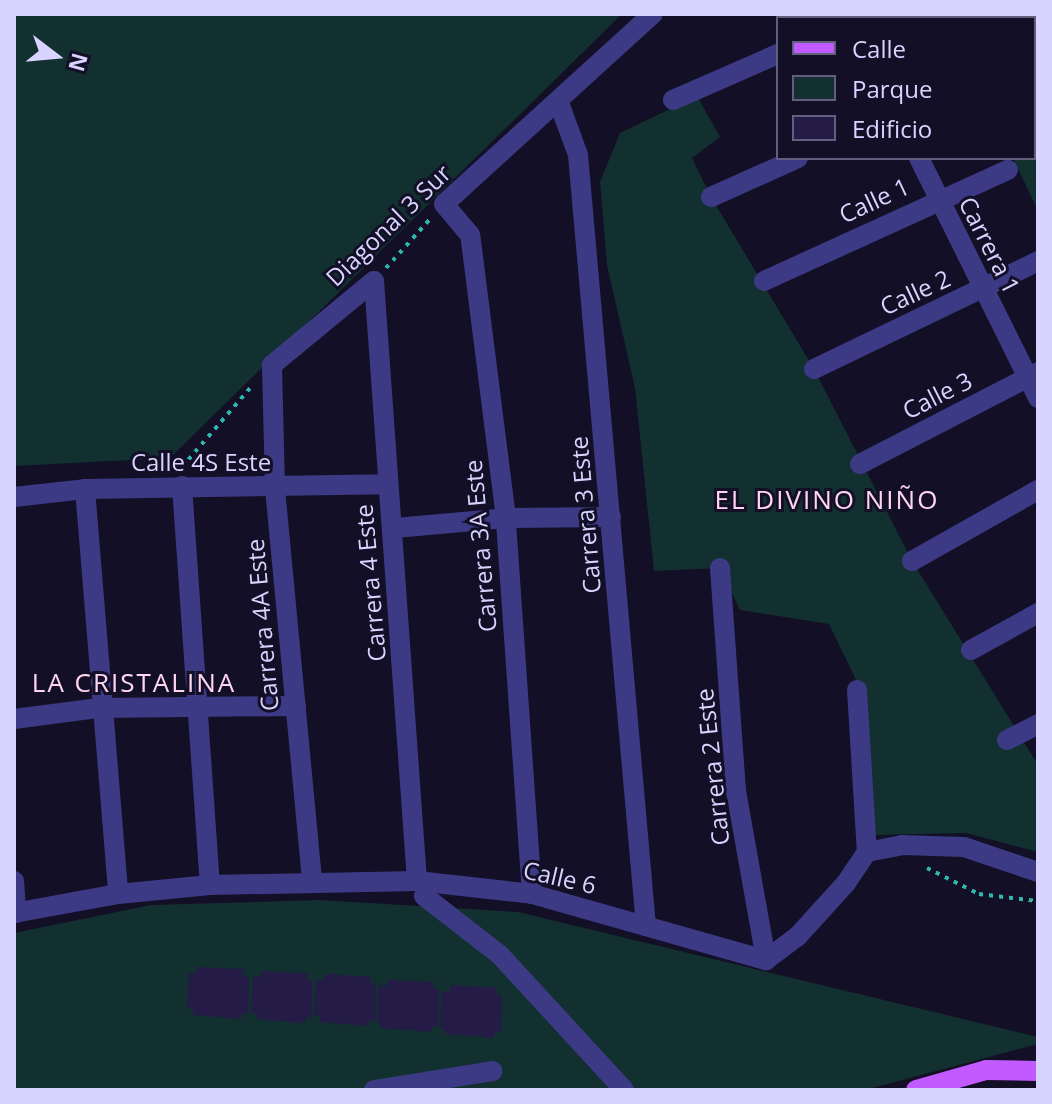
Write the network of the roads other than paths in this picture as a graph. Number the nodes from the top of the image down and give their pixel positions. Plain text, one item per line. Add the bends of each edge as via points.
1 (653, 14) edge
2 (776, 55) edge
3 (673, 100) dead end
4 (559, 103) junction
5 (794, 160) edge
6 (920, 160) edge
7 (1008, 170) dead end
8 (711, 197) dead end
9 (938, 199) junction
10 (444, 204) joint
11 (1038, 261) edge
12 (374, 281) joint
13 (764, 281) dead end
14 (982, 289) junction
15 (272, 365) joint
16 (814, 369) dead end
17 (1033, 375) edge
18 (1038, 398) edge
19 (860, 464) dead end
20 (387, 484) junction
21 (182, 486) junction
22 (275, 488) junction
23 (85, 489) junction
24 (1038, 490) edge
25 (14, 497) edge
26 (611, 517) junction
27 (506, 518) junction
28 (395, 528) junction
29 (912, 561) dead end
30 (720, 568) dead end
31 (1038, 613) edge
32 (971, 650) dead end
33 (857, 690) dead end
34 (197, 706) junction
35 (296, 706) junction
36 (99, 708) junction
37 (14, 719) edge
38 (1038, 724) edge
39 (1007, 740) dead end
40 (867, 852) junction
41 (1038, 872) edge
42 (312, 880) junction
43 (14, 881) edge
44 (210, 885) junction
45 (420, 889) junction
46 (118, 894) junction
47 (532, 894) junction
48 (15, 913) edge
49 (646, 926) junction
50 (766, 960) junction
51 (1033, 1068) edge
52 (492, 1071) dead end
53 (374, 1090) edge
54 (624, 1090) edge
55 (916, 1090) edge

1 - 4 street, Diagonal 3 Sur
2 - 3 street
4 - 10 street, Diagonal 3 Sur
4 - 26 street, Carrera 3 Este via 578,155
5 - 8 street
6 - 9 street, Carrera 1
7 - 9 street, Calle 1
9 - 13 street, Calle 1
9 - 14 street, Carrera 1
10 - 27 street, Carrera 3A Este via 470,235
11 - 14 street, Calle 2
12 - 15 street, Diagonal 3 Sur
12 - 20 street, Carrera 4 Este
14 - 16 street, Calle 2
14 - 17 street, Carrera 1
15 - 22 street, Carrera 4A Este
17 - 18 street, Carrera 1
17 - 19 street, Calle 3
20 - 22 street, Calle 4S Este
20 - 28 street, Carrera 4 Este
21 - 22 street, Calle 4S Este
21 - 23 street, Calle 4S Este
21 - 34 street
22 - 35 street, Carrera 4A Este
23 - 25 street, Calle 4S Este
23 - 36 street
24 - 29 street
26 - 27 street
26 - 49 street, Carrera 3 Este
27 - 28 street
27 - 47 street, Carrera 3A Este
28 - 45 street, Carrera 4 Este
30 - 50 street, Carrera 2 Este via 736,791
31 - 32 street
33 - 40 street
34 - 35 street
34 - 36 street
34 - 44 street
35 - 42 street, Carrera 4A Este
36 - 37 street
36 - 46 street
38 - 39 street
40 - 41 street via 902,845 964,847
40 - 50 street via 797,937
42 - 44 street, Calle 6
42 - 45 street, Calle 6
43 - 48 street
44 - 46 street, Calle 6
45 - 47 street, Calle 6
45 - 54 street via 500,955
46 - 48 street, Calle 6
47 - 49 street, Calle 6
49 - 50 street, Calle 6
51 - 55 main road via 986,1070
52 - 53 street

